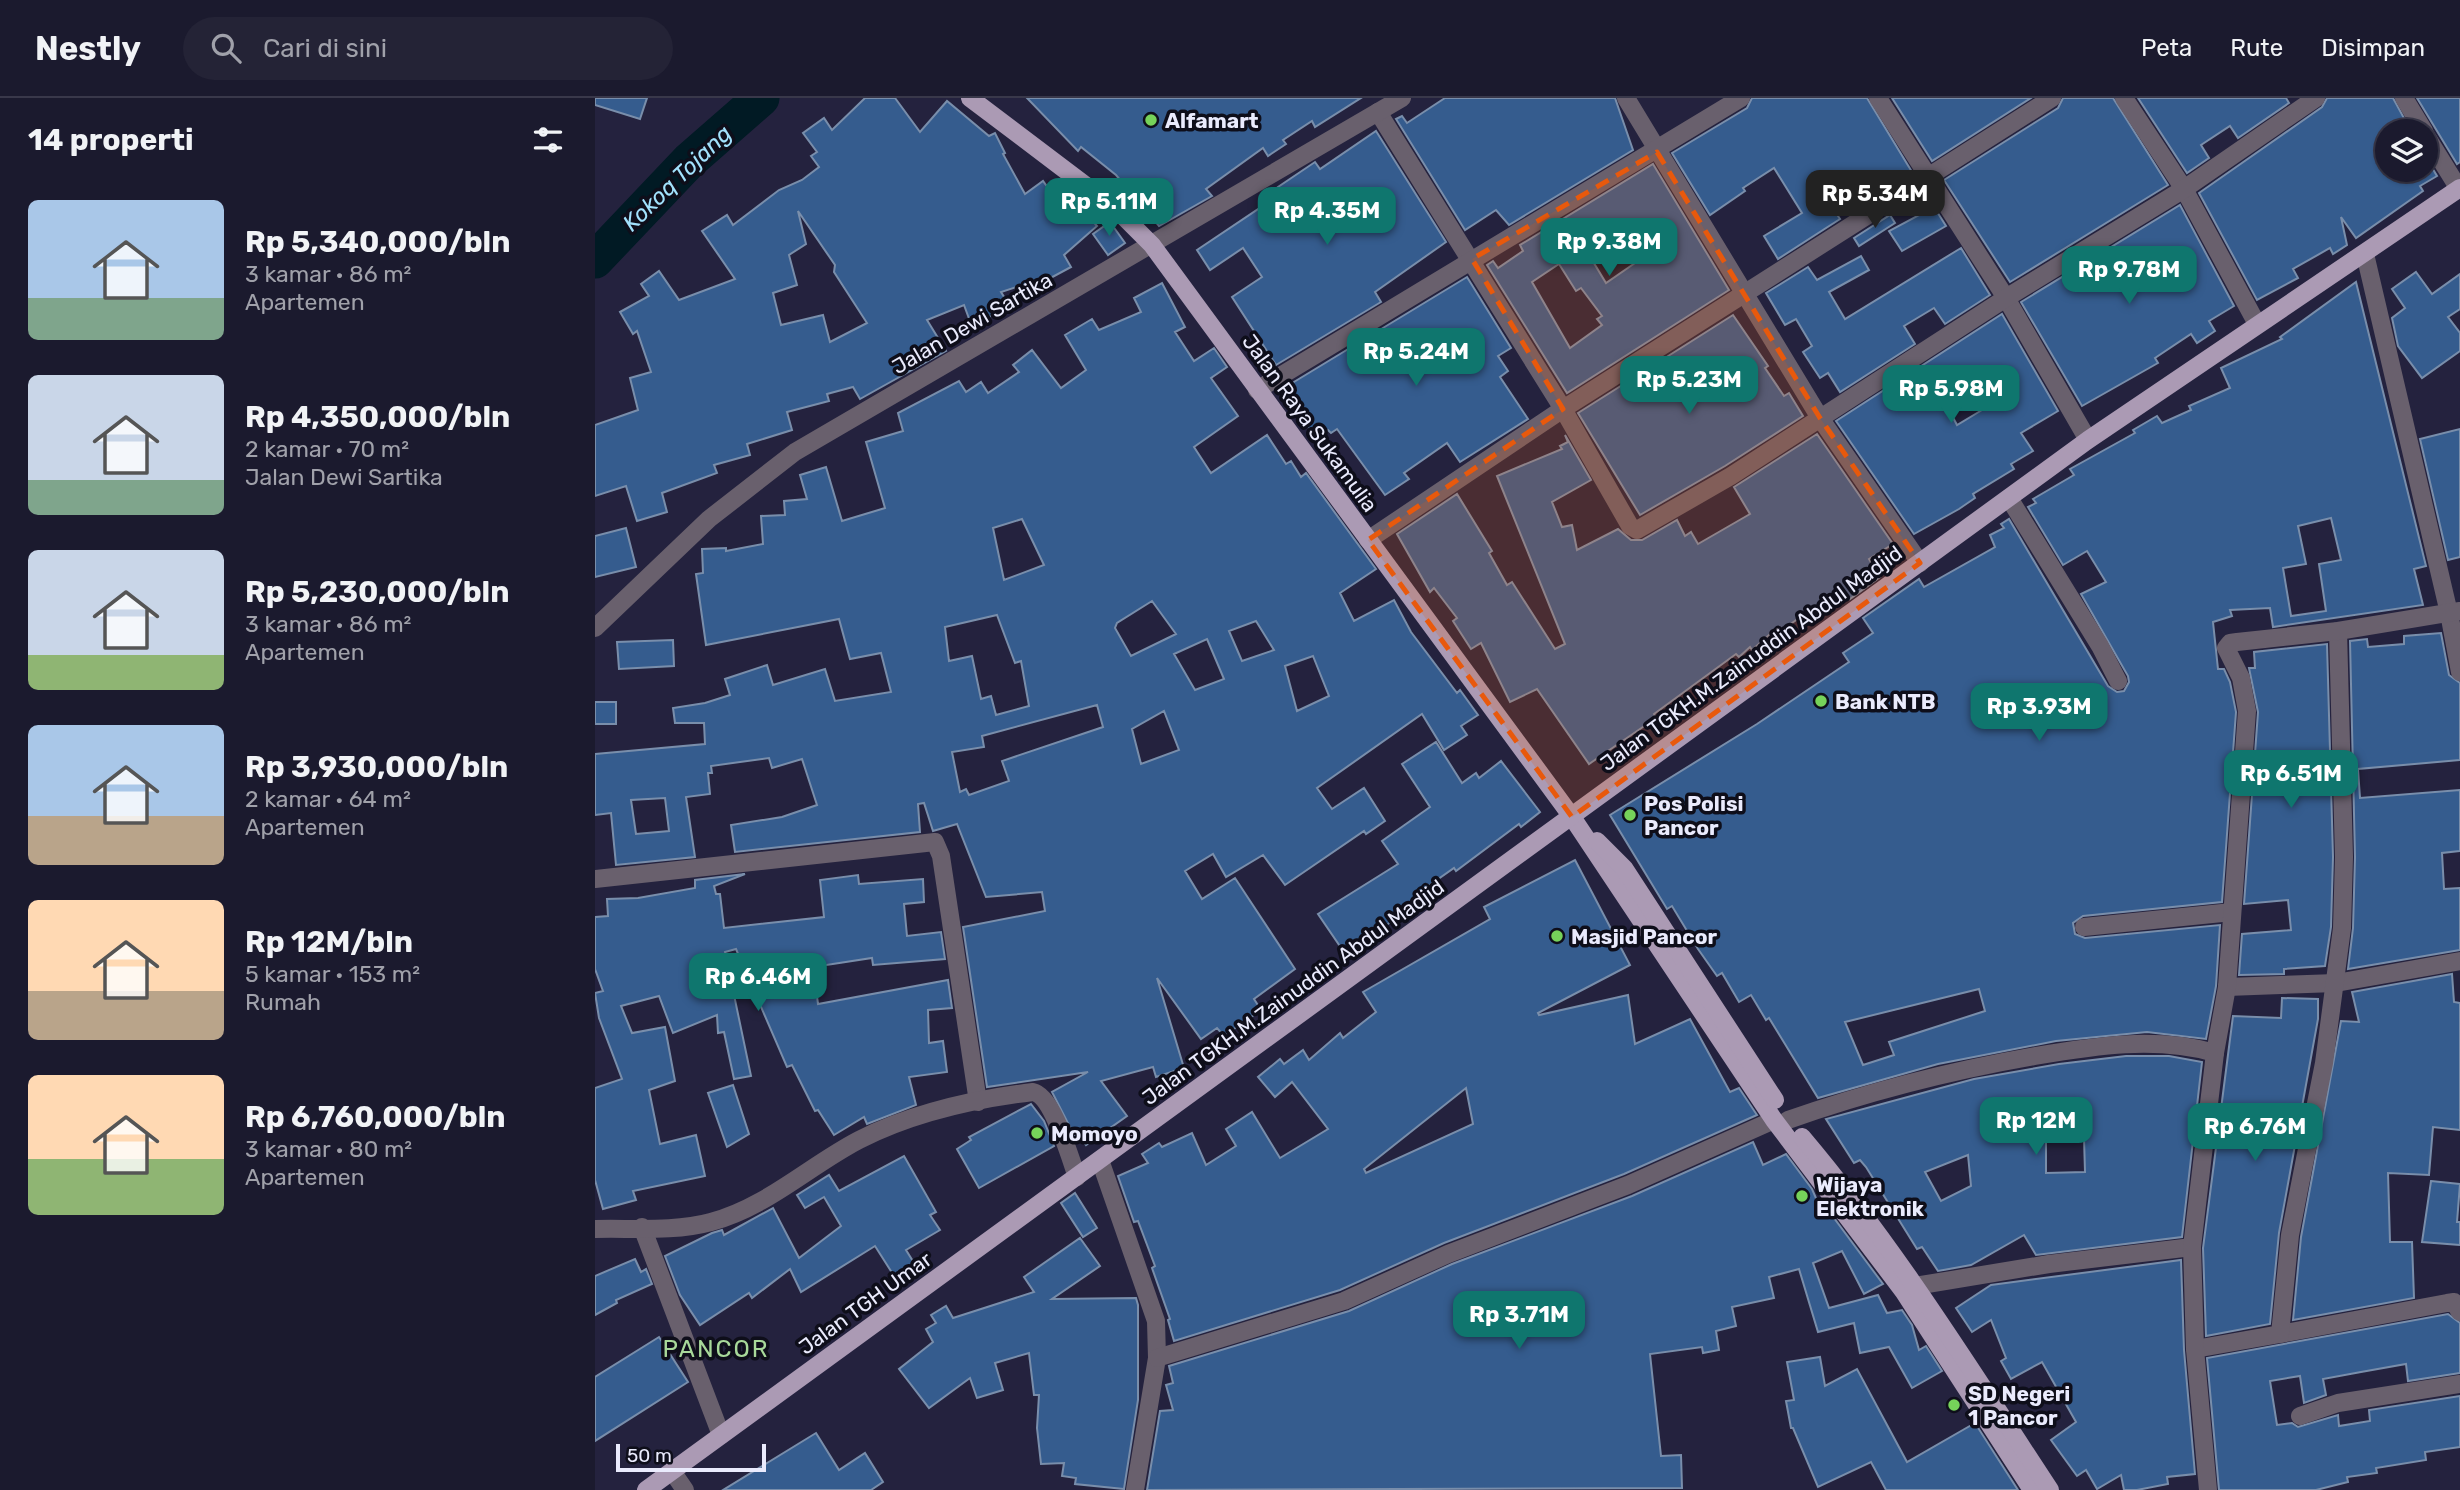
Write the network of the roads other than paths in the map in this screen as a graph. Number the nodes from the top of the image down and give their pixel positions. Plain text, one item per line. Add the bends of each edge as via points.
1 (969, 98) edge
2 (1402, 98) edge
3 (1626, 98) edge
4 (1741, 98) edge
5 (1878, 98) edge
6 (2052, 98) edge
7 (2124, 98) edge
8 (2316, 98) edge
9 (2404, 98) edge
10 (1378, 112) junction
11 (2417, 119) edge
12 (1657, 152) junction
13 (2438, 153) edge
14 (1929, 178) junction
15 (2460, 188) edge
16 (2183, 189) junction
17 (1152, 245) junction
18 (2365, 254) junction
19 (1472, 259) junction
20 (1745, 294) junction
21 (2006, 298) junction
22 (2257, 324) junction
23 (1257, 390) junction
24 (1563, 409) junction
25 (1821, 418) junction
26 (2088, 440) junction
27 (2009, 498) junction
28 (1368, 540) junction
29 (1920, 563) junction
30 (2455, 612) edge
31 (595, 628) edge
32 (2338, 631) junction
33 (2460, 671) edge
34 (2117, 681) dead end
35 (1572, 817) junction
36 (595, 878) edge
37 (2232, 912) junction
38 (2084, 927) dead end
39 (2460, 961) edge
40 (2336, 983) junction
41 (2227, 987) junction
42 (2215, 1053) junction
43 (978, 1102) junction
44 (1781, 1120) junction
45 (1100, 1160) junction
46 (1077, 1177) junction
47 (1835, 1186) junction
48 (642, 1227) junction
49 (595, 1229) edge
50 (2192, 1247) junction
51 (1915, 1286) junction
52 (2460, 1312) edge
53 (2280, 1334) junction
54 (2195, 1349) junction
55 (1157, 1358) junction
56 (2460, 1384) edge
57 (2300, 1416) dead end
58 (721, 1435) junction
59 (672, 1471) junction
60 (646, 1490) edge
61 (685, 1490) edge
62 (1135, 1490) edge
63 (2032, 1490) edge
64 (2050, 1490) edge
65 (2208, 1490) edge

1 - 17 main road, Jalan Raya Sukamulia via 1114,206
2 - 10 street, Jalan Dewi Sartika
3 - 12 street
4 - 12 street
5 - 14 street
6 - 14 street
7 - 16 street
8 - 16 street
9 - 11 street
10 - 17 street, Jalan Dewi Sartika
10 - 19 street
12 - 19 street
12 - 20 street
13 - 15 street
14 - 20 street
14 - 21 street
15 - 18 main road, Jalan TGKH.M.Zainuddin Abdul Madjid
16 - 21 street
16 - 22 street
17 - 23 main road, Jalan Raya Sukamulia
17 - 31 street, Jalan Dewi Sartika via 769,470 670,554
18 - 22 main road, Jalan TGKH.M.Zainuddin Abdul Madjid
18 - 30 street
19 - 23 street
19 - 24 street
20 - 24 street
20 - 25 street
21 - 25 street
21 - 26 street
22 - 26 main road, Jalan TGKH.M.Zainuddin Abdul Madjid
23 - 28 main road, Jalan Raya Sukamulia
24 - 25 street via 1630,526 1637,530
24 - 28 street
25 - 29 street
26 - 27 main road, Jalan TGKH.M.Zainuddin Abdul Madjid
27 - 29 main road, Jalan TGKH.M.Zainuddin Abdul Madjid
27 - 34 street
28 - 35 main road, Jalan Raya Sukamulia
29 - 35 main road, Jalan TGKH.M.Zainuddin Abdul Madjid
30 - 32 street
30 - 33 street
32 - 37 street via 2230,643 2226,649 2241,678 2247,711
32 - 40 street via 2344,889
35 - 44 main road, Jalan Raya Sukamulia via 1624,868
35 - 45 main road, Jalan TGKH.M.Zainuddin Abdul Madjid
36 - 43 street via 935,842 941,856
37 - 38 street
37 - 41 street
39 - 40 street
40 - 41 street
40 - 53 street via 2290,1235
41 - 42 street
42 - 44 street via 2172,1045 2102,1045 1907,1081
42 - 50 street
43 - 46 street via 1040,1095 1050,1108
43 - 48 street via 908,1120 859,1140 782,1191 727,1217 696,1226
44 - 47 main road, Jalan Raya Sukamulia
44 - 55 street via 1448,1254 1344,1301
45 - 46 main road, Jalan TGKH.M.Zainuddin Abdul Madjid
45 - 55 street via 1156,1321
46 - 58 main road, Jalan TGH Umar
47 - 51 main road
47 - 63 main road
48 - 49 street
48 - 58 street
50 - 51 street
50 - 54 street
51 - 64 main road
52 - 53 street via 2454,1303 2447,1303
53 - 54 street
54 - 65 street
55 - 62 street
56 - 57 street via 2337,1403
58 - 59 main road, Jalan TGH Umar
59 - 60 main road, Jalan TGH Umar
59 - 61 street

